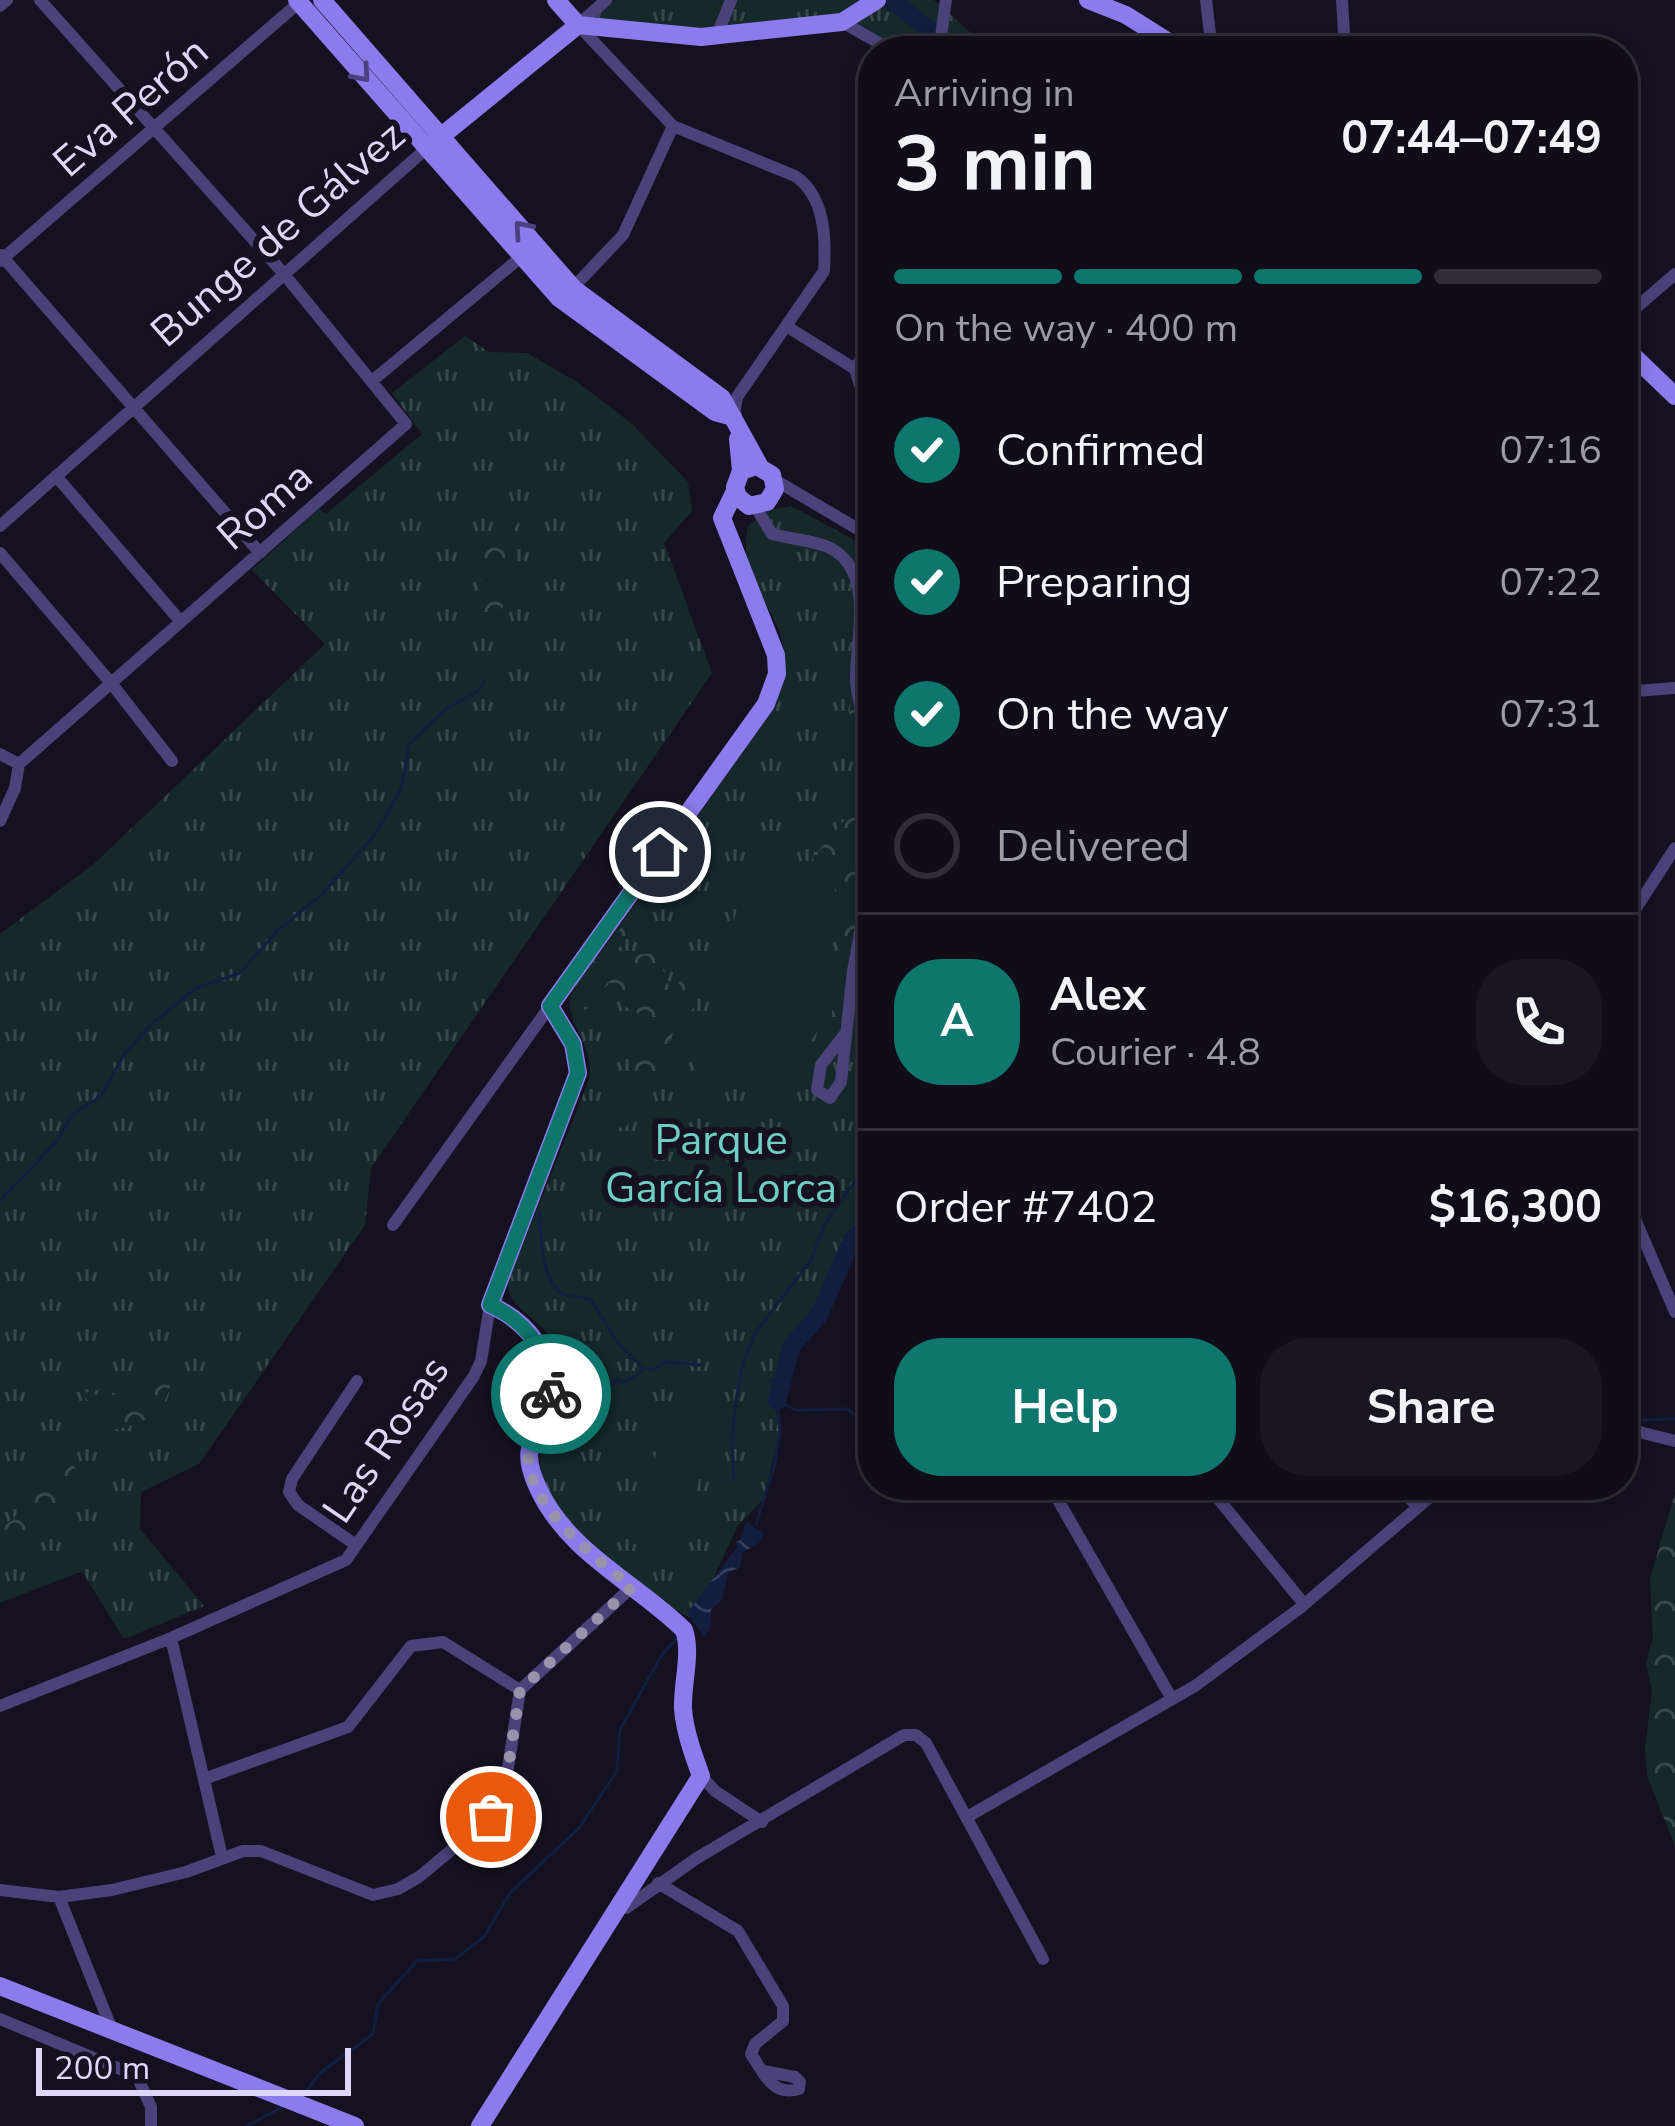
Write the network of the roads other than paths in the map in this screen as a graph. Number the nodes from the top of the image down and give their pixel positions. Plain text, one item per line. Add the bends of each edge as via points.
1 (7, 0) edge
2 (40, 0) edge
3 (322, 0) edge
4 (556, 0) edge
5 (606, 0) edge
6 (731, 0) edge
7 (1088, 0) edge
8 (1206, 0) edge
9 (1342, 0) edge
10 (300, 1) edge
11 (946, 1) edge
12 (874, 3) edge
13 (0, 6) edge
14 (842, 22) junction
15 (578, 25) junction
16 (718, 35) junction
17 (867, 36) edge
18 (941, 36) edge
19 (1159, 36) edge
20 (1210, 36) edge
21 (1344, 36) edge
22 (673, 126) junction
23 (155, 129) junction
24 (434, 142) junction
25 (1, 258) edge
26 (520, 258) junction
27 (284, 274) junction
28 (1675, 274) edge
29 (566, 294) junction
30 (1638, 306) edge
31 (786, 326) junction
32 (1638, 360) edge
33 (858, 364) edge
34 (855, 369) junction
35 (858, 379) edge
36 (372, 381) junction
37 (1675, 396) edge
38 (132, 409) junction
39 (733, 417) junction
40 (759, 473) junction
41 (56, 476) junction
42 (746, 501) junction
43 (0, 526) edge
44 (858, 529) edge
45 (0, 553) edge
46 (260, 553) junction
47 (858, 591) edge
48 (858, 620) edge
49 (181, 622) junction
50 (111, 683) junction
51 (1675, 688) edge
52 (858, 689) edge
53 (1638, 691) edge
54 (0, 754) edge
55 (172, 761) dead end
56 (19, 764) junction
57 (0, 821) edge
58 (1675, 848) edge
59 (1638, 896) edge
60 (1642, 899) junction
61 (1638, 905) edge
62 (858, 951) edge
63 (550, 1006) junction
64 (844, 1034) junction
65 (393, 1225) dead end
66 (1638, 1226) edge
67 (490, 1305) junction
68 (1675, 1312) edge
69 (357, 1381) dead end
70 (1638, 1432) edge
71 (1675, 1441) edge
72 (1058, 1500) dead end
73 (1219, 1500) edge
74 (1411, 1500) edge
75 (1425, 1500) edge
76 (1417, 1506) junction
77 (356, 1545) junction
78 (632, 1587) junction
79 (1304, 1604) junction
80 (171, 1638) junction
81 (520, 1690) junction
82 (1172, 1699) junction
83 (0, 1706) edge
84 (701, 1776) junction
85 (204, 1779) junction
86 (967, 1817) junction
87 (762, 1822) junction
88 (222, 1857) junction
89 (658, 1883) junction
90 (0, 1890) edge
91 (59, 1897) junction
92 (598, 1935) junction
93 (1043, 1959) dead end
94 (0, 1985) edge
95 (0, 2019) edge
96 (112, 2030) junction
97 (763, 2071) dead end
98 (151, 2126) edge
99 (355, 2126) edge
100 (480, 2126) edge

1 - 13 street
2 - 23 street, Roma
3 - 24 street
4 - 15 street
5 - 15 street, Bunge de Gálvez
6 - 16 street
7 - 19 street
8 - 20 street
9 - 21 street
10 - 23 street, Eva Perón
10 -> 24 street
11 - 18 street
12 - 14 street
14 - 16 street
14 - 17 street
15 - 16 street
15 - 22 street
15 - 24 street, Bunge de Gálvez
22 - 29 street via 623,235
22 - 31 street via 795,176 818,203 824,271
23 - 25 street, Eva Perón
23 - 27 street, Roma
24 - 26 street
24 - 27 street, Bunge de Gálvez
29 -> 24 street
25 - 38 street
26 - 29 street
26 - 36 street
27 - 36 street, Roma
27 - 38 street, Bunge de Gálvez
28 - 30 street
29 - 39 street via 715,412
31 - 34 street
31 - 39 street via 737,398
32 - 37 street
33 - 34 street
34 - 35 street
36 - 46 street, Roma via 406,424
38 - 41 street, Bunge de Gálvez
38 - 46 street
39 - 40 street
40 - 42 street
40 - 42 street via 772,498
40 - 44 street
41 - 43 street, Bunge de Gálvez
41 - 49 street
42 - 47 street via 772,534 842,557
42 - 63 street via 722,518 776,655 772,690
45 - 50 street
46 - 49 street, Roma
48 - 52 street
49 - 50 street, Roma
50 - 55 street
50 - 56 street, Roma
51 - 53 street
54 - 56 street
56 - 57 street
58 - 60 street
59 - 60 street
60 - 61 street
62 - 64 street
63 - 65 street
63 - 67 street, Las Rosas via 573,1044 578,1073
64 - 64 street via 821,1065 817,1090 830,1098 842,1082
66 - 68 street
67 - 77 street, Las Rosas via 474,1376
67 - 78 street via 530,1330 544,1358 551,1396 528,1454 538,1488 575,1544
69 - 77 street via 289,1492
70 - 71 street
72 - 82 street
73 - 79 street
74 - 76 street
75 - 76 street
76 - 79 street
77 - 80 street, Las Rosas via 346,1560
78 - 81 street
78 - 84 street via 687,1636 683,1709
79 - 82 street
80 - 83 street, Las Rosas
80 - 85 street
81 - 85 street via 443,1642 411,1646 348,1726
81 - 88 street via 503,1801 408,1883 374,1894 261,1851
82 - 86 street
84 - 87 street
84 - 92 street
85 - 88 street
86 - 87 street via 926,1743 904,1735
86 - 93 street
87 - 89 street
88 - 91 street
89 - 92 street
89 - 97 street via 738,1931 783,2006 783,2021 751,2054
90 - 91 street
91 - 96 street
92 - 100 street
94 - 96 street
95 - 98 street via 137,2076
96 - 99 street

